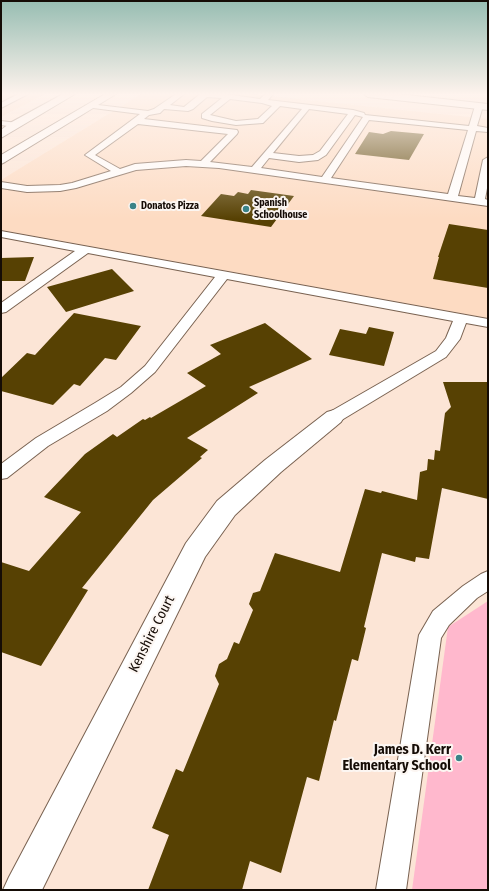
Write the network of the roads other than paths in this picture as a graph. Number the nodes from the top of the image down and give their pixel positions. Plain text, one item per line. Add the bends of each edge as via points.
1 (43, 136) edge
2 (116, 136) edge
3 (231, 136) edge
4 (283, 136) edge
5 (336, 136) edge
6 (355, 136) edge
7 (470, 136) edge
8 (266, 155) junction
9 (464, 158) junction
10 (1, 160) edge
11 (488, 161) edge
12 (203, 164) junction
13 (254, 170) junction
14 (119, 172) junction
15 (325, 180) junction
16 (1, 185) edge
17 (452, 198) junction
18 (484, 199) edge
19 (1, 234) edge
20 (86, 250) junction
21 (224, 274) junction
22 (1, 310) edge
23 (460, 318) junction
24 (488, 323) edge
25 (334, 417) joint
26 (1, 473) edge
27 (488, 580) edge
28 (22, 890) edge
29 (391, 890) edge

1 - 10 main road
2 - 14 lane via 89,155
3 - 12 lane
4 - 8 lane
5 - 8 lane via 323,153 315,158
6 - 15 lane
7 - 9 lane
8 - 13 lane
9 - 11 lane
9 - 17 lane
11 - 18 lane
12 - 13 lane
12 - 14 lane via 158,164
13 - 15 lane
14 - 16 lane via 60,188 27,189
15 - 17 lane
17 - 18 lane
19 - 20 lane
20 - 21 lane
20 - 22 lane
21 - 23 lane
21 - 26 lane via 150,369 102,407 42,442
23 - 24 lane
23 - 25 lane via 452,339 440,354
25 - 28 main road, Kenshire Court via 226,508 195,550
27 - 29 lane via 441,618 430,635

